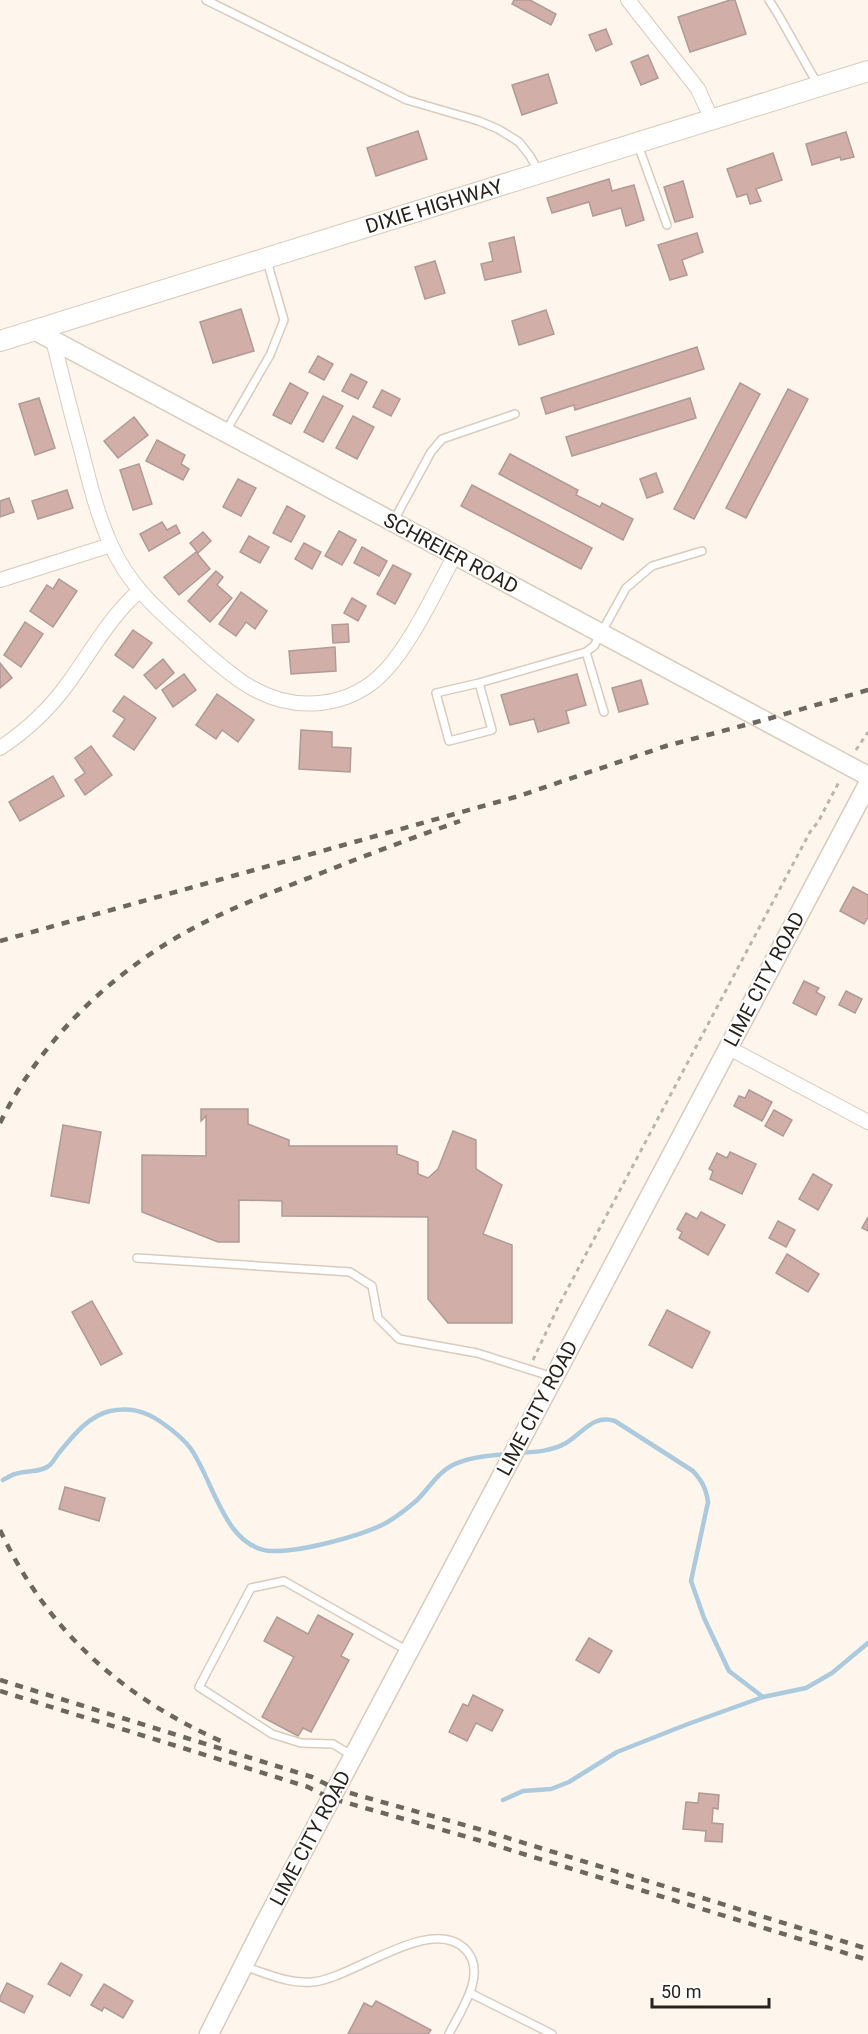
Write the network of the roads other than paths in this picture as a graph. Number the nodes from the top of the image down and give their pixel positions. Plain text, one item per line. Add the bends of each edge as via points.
1 (206, 0) edge
2 (628, 0) edge
3 (769, 0) edge
4 (868, 72) edge
5 (819, 87) junction
6 (712, 120) junction
7 (638, 143) junction
8 (540, 174) junction
9 (667, 225) dead end
10 (266, 258) junction
11 (34, 330) junction
12 (53, 340) junction
13 (0, 341) edge
14 (515, 414) dead end
15 (225, 432) junction
16 (393, 522) junction
17 (111, 545) junction
18 (702, 551) dead end
19 (455, 555) junction
20 (0, 580) edge
21 (139, 591) junction
22 (601, 633) junction
23 (586, 651) junction
24 (479, 683) junction
25 (604, 712) dead end
26 (0, 748) edge
27 (868, 776) edge
28 (868, 784) edge
29 (727, 1047) junction
30 (868, 1122) edge
31 (137, 1258) dead end
32 (553, 1377) junction
33 (408, 1651) junction
34 (353, 1756) junction
35 (243, 1966) junction
36 (470, 1993) junction
37 (209, 2034) edge
38 (449, 2034) edge
39 (552, 2034) edge

1 - 8 lane via 407,100 498,129 519,142
2 - 6 street via 698,89
3 - 5 lane
4 - 5 main road, DIXIE HIGHWAY
5 - 6 main road, DIXIE HIGHWAY
6 - 7 main road, DIXIE HIGHWAY
7 - 8 main road, DIXIE HIGHWAY
7 - 9 lane
8 - 10 main road, DIXIE HIGHWAY
10 - 11 main road, DIXIE HIGHWAY
10 - 15 lane via 284,320 270,356
11 - 12 street, SCHREIER ROAD
11 - 13 main road, DIXIE HIGHWAY
12 - 15 street, SCHREIER ROAD
12 - 17 street via 90,484
14 - 16 lane via 442,439
15 - 16 street, SCHREIER ROAD
16 - 19 street, SCHREIER ROAD
17 - 20 street
17 - 21 street
18 - 22 lane via 652,566 626,588
19 - 21 street via 400,652 384,672 356,694 334,702 284,701 252,688 206,653
19 - 22 street, SCHREIER ROAD
21 - 26 street via 108,624 57,697
22 - 23 lane
22 - 27 street, SCHREIER ROAD
23 - 24 lane
23 - 25 lane
24 - 24 lane via 436,693 449,741 492,730
28 - 29 street, LIME CITY ROAD
29 - 30 street
29 - 32 street, LIME CITY ROAD
31 - 32 lane via 350,1272 372,1286 378,1318 399,1339 477,1353
32 - 33 street, LIME CITY ROAD
33 - 34 street, LIME CITY ROAD
33 - 34 lane via 284,1581 251,1588 199,1687 272,1734 301,1743 333,1744
34 - 35 street, LIME CITY ROAD
35 - 36 lane via 292,1983 315,1982 416,1941 441,1939 459,1944 470,1955 475,1971
35 - 37 street, LIME CITY ROAD
36 - 38 lane
36 - 39 lane

